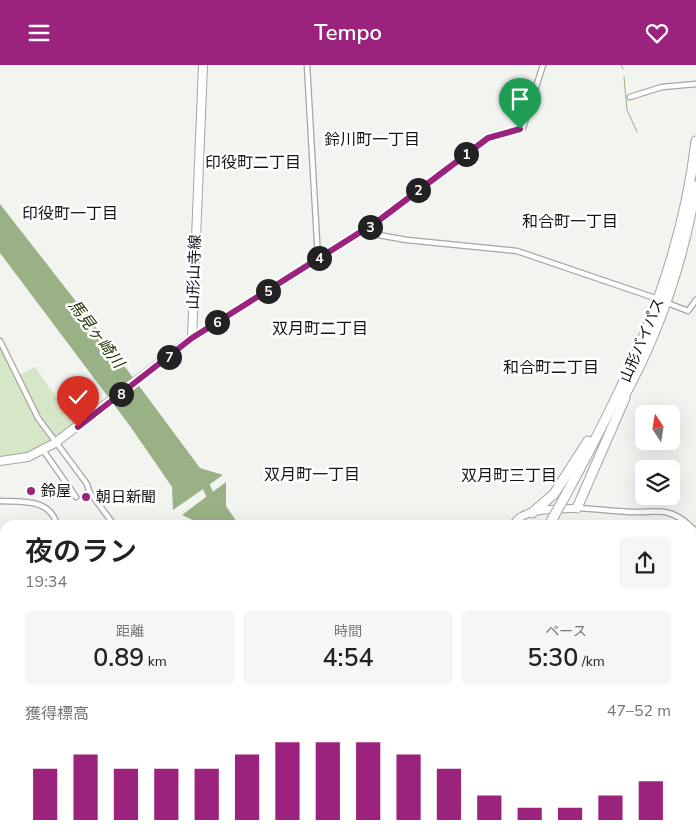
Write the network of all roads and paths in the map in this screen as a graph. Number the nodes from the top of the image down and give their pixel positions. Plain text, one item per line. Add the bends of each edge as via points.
1 (203, 65) edge
2 (306, 65) edge
3 (543, 65) edge
4 (696, 84) edge
5 (630, 97) dead end
6 (696, 141) edge
7 (696, 186) edge
8 (361, 232) junction
9 (318, 259) junction
10 (696, 300) edge
11 (663, 301) junction
12 (192, 338) junction
13 (0, 341) edge
14 (627, 385) junction
15 (55, 443) junction
16 (43, 450) junction
17 (0, 461) edge
18 (76, 497) dead end
19 (0, 501) edge
20 (577, 508) junction
21 (532, 513) junction
22 (557, 519) edge
23 (55, 520) edge
24 (110, 520) edge
25 (518, 520) edge
26 (682, 520) edge

1 - 12 main road, 山形山寺線
2 - 9 street
3 - 8 street via 523,128 488,138
4 - 5 street via 662,87
6 - 11 highway, 山形バイパス via 682,228
7 - 11 highway, 山形バイパス via 687,236
8 - 9 street
8 - 11 street via 517,251
9 - 12 street
10 - 11 street via 688,311
11 - 14 highway, 山形バイパス
12 - 15 main road
13 - 15 street via 38,418
14 - 20 highway
14 - 21 highway via 554,494
14 - 22 highway, 山形バイパス
15 - 16 main road
15 - 24 street
16 - 17 main road via 23,458
16 - 18 street
19 - 23 street via 43,505
20 - 21 street
20 - 26 street via 661,511 672,513
21 - 25 street

